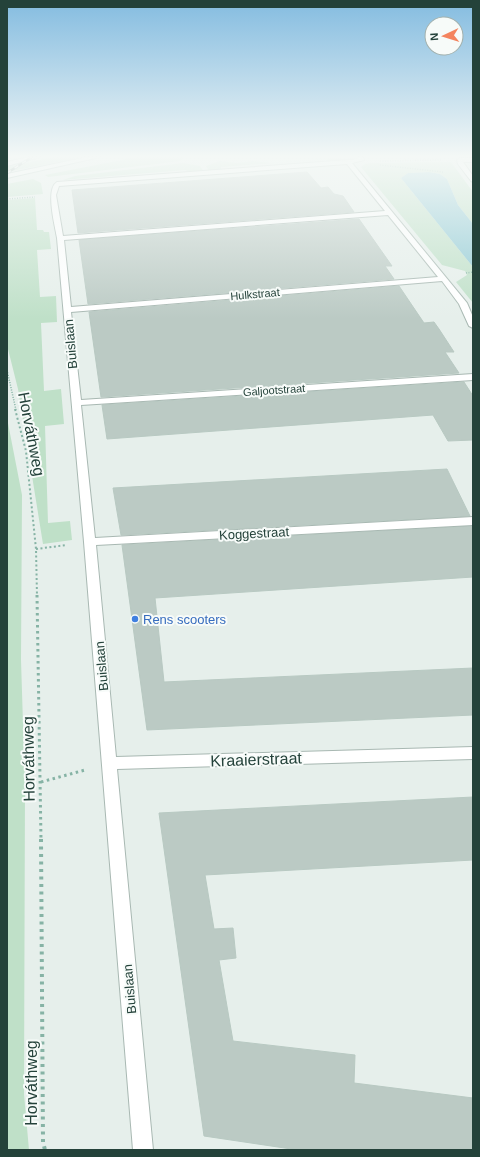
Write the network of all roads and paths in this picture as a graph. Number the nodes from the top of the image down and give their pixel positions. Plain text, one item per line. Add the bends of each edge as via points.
1 (57, 211) edge
2 (389, 213) joint
3 (60, 238) junction
4 (444, 279) junction
5 (67, 310) junction
6 (473, 326) edge
7 (7, 370) edge
8 (473, 377) edge
9 (76, 404) junction
10 (473, 521) edge
11 (90, 542) junction
12 (36, 549) junction
13 (473, 753) edge
14 (110, 763) junction
15 (41, 782) junction
16 (45, 1150) edge
17 (143, 1150) edge

1 - 3 street, Buislaan
2 - 3 street
2 - 4 street
3 - 5 street, Buislaan
4 - 5 street, Hulkstraat
4 - 6 street via 463,303
5 - 9 street, Buislaan
7 - 12 path, Horváthweg via 26,452
8 - 9 street, Galjootstraat
9 - 11 street, Buislaan
10 - 11 street, Koggestraat
11 - 12 path
11 - 14 street, Buislaan
12 - 15 path, Horváthweg
13 - 14 street, Kraaierstraat
14 - 15 path
14 - 17 street, Buislaan
15 - 16 path, Horváthweg

